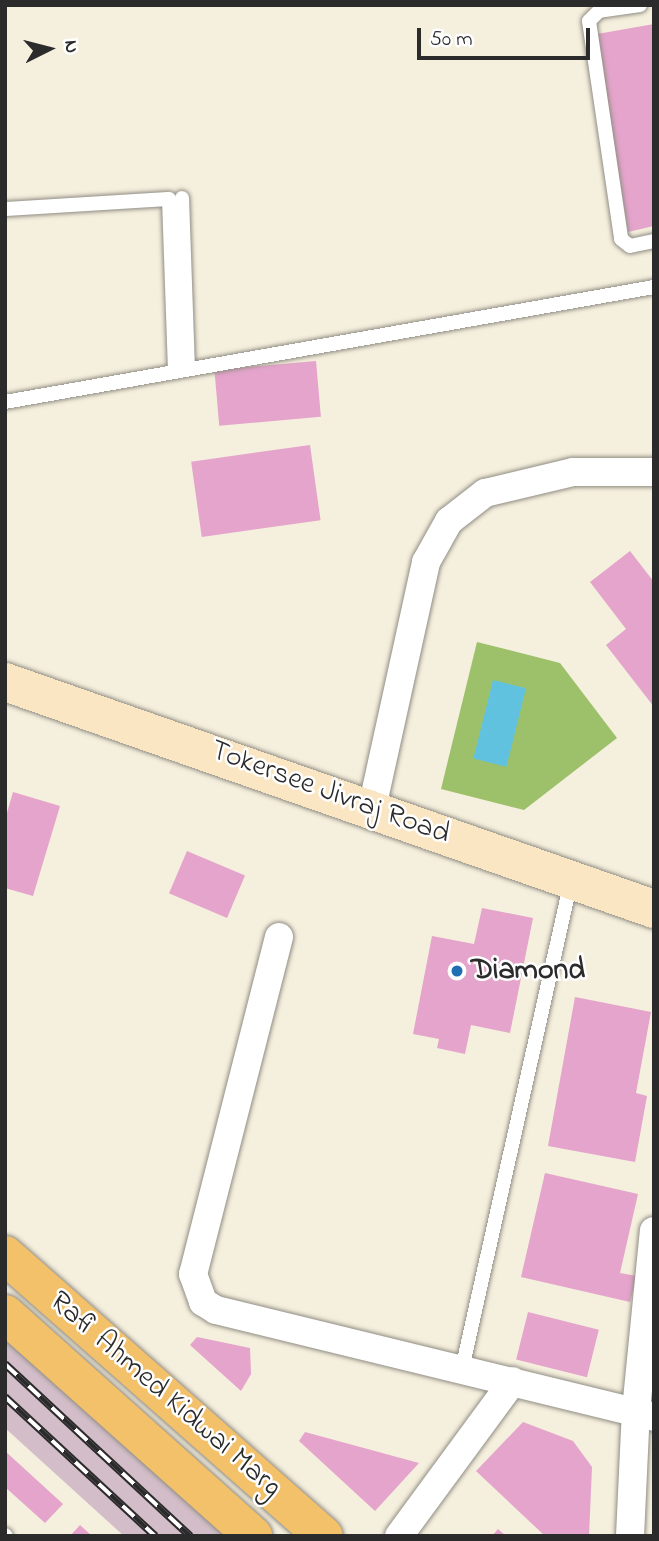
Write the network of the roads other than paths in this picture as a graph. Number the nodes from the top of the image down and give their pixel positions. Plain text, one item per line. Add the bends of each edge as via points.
1 (639, 5) edge
2 (182, 198) dead end
3 (5, 209) edge
4 (654, 241) edge
5 (654, 287) edge
6 (182, 368) junction
7 (5, 402) edge
8 (654, 471) edge
9 (5, 681) edge
10 (372, 808) junction
11 (572, 880) junction
12 (654, 909) edge
13 (279, 937) dead end
14 (654, 1231) edge
15 (5, 1255) edge
16 (5, 1314) edge
17 (462, 1369) junction
18 (513, 1381) junction
19 (645, 1414) edge
20 (253, 1536) edge
21 (324, 1536) edge
22 (398, 1536) edge
23 (630, 1536) edge

1 - 4 lane via 599,11 589,21 621,239 630,246
2 - 6 lane
3 - 6 lane via 169,199
5 - 6 lane
6 - 7 lane
8 - 10 street via 573,472 485,493 449,521 426,562
9 - 10 street, Tokersee Jivraj Road
10 - 11 street, Tokersee Jivraj Road
11 - 12 street, Tokersee Jivraj Road
11 - 17 lane
13 - 17 street via 193,1274 196,1289 203,1302 216,1310
14 - 19 street
15 - 21 main road, Rafi Ahmed Kidwai Marg
16 - 20 main road, Rafi Ahmed Kidwai Marg
17 - 18 street
18 - 19 street
18 - 22 street
19 - 23 street

